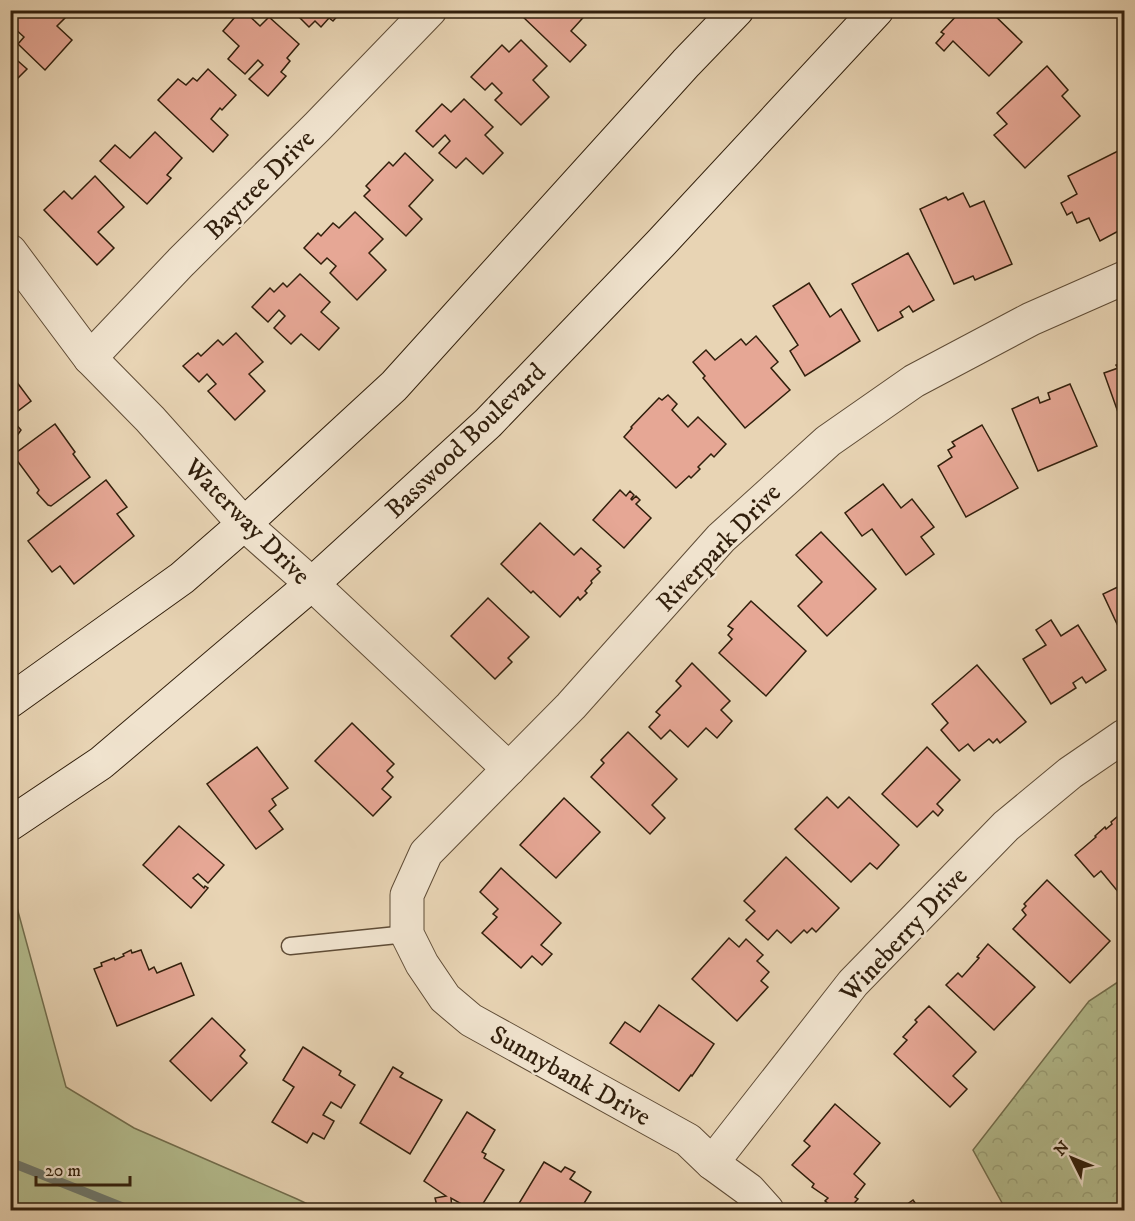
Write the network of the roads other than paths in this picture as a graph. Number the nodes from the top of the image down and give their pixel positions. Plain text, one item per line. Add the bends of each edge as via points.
1 (430, 10) edge
2 (737, 10) edge
3 (877, 10) edge
4 (10, 251) edge
5 (1125, 278) edge
6 (90, 358) junction
7 (244, 524) junction
8 (312, 584) junction
9 (10, 701) edge
10 (1125, 736) edge
11 (509, 769) junction
12 (10, 824) edge
13 (407, 926) junction
14 (290, 946) dead end
15 (712, 1163) junction
16 (767, 1210) edge

1 - 6 street, Baytree Drive
2 - 7 street via 394,386
3 - 8 street, Basswood Boulevard via 488,423
4 - 6 street, Waterway Drive
5 - 11 street, Riverpark Drive via 1031,319 914,381 828,441 721,538 571,706
6 - 7 street, Waterway Drive
7 - 8 street, Waterway Drive
7 - 9 street via 182,578
8 - 11 street, Waterway Drive
8 - 12 street, Basswood Boulevard via 101,763
10 - 15 street, Wineberry Drive via 1070,773 1006,826 853,983
11 - 13 street, Riverpark Drive via 426,853 407,894
13 - 14 lane
13 - 15 street, Sunnybank Drive via 422,964 445,998 471,1020 688,1140
15 - 16 street, Sunnybank Drive via 749,1190

